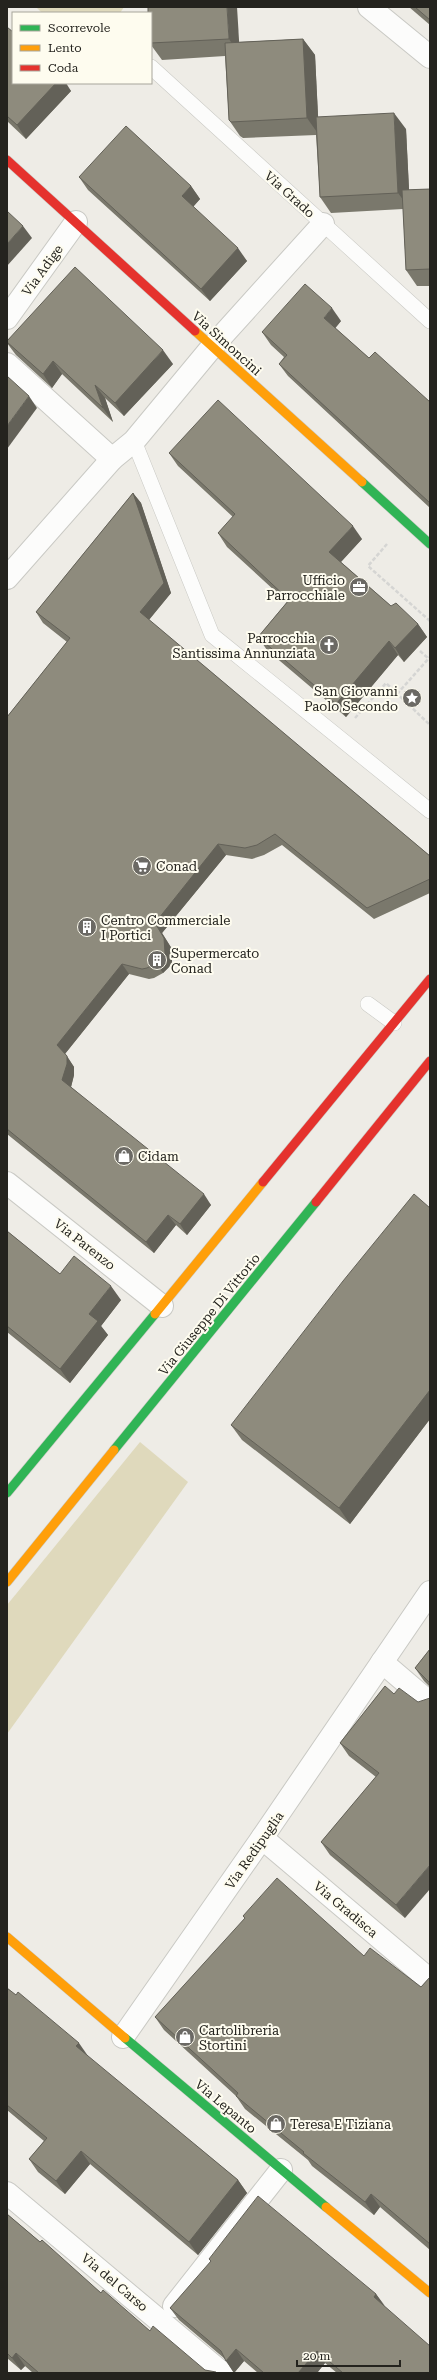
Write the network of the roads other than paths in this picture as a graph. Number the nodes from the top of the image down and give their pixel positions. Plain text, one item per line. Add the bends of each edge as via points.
1 (369, 7) edge
2 (430, 57) edge
3 (152, 68) edge
4 (7, 160) edge
5 (76, 222) junction
6 (323, 224) junction
7 (7, 318) edge
8 (430, 321) edge
9 (212, 347) junction
10 (7, 364) edge
11 (134, 441) junction
12 (112, 459) junction
13 (430, 544) edge
14 (7, 578) edge
15 (430, 811) edge
16 (430, 979) edge
17 (368, 1004) dead end
18 (394, 1023) junction
19 (430, 1061) edge
20 (7, 1183) edge
21 (162, 1306) junction
22 (7, 1493) edge
23 (7, 1582) edge
24 (430, 1592) edge
25 (382, 1662) junction
26 (430, 1703) edge
27 (262, 1838) junction
28 (7, 1937) edge
29 (430, 1980) edge
30 (123, 2037) junction
31 (281, 2170) junction
32 (7, 2193) edge
33 (430, 2293) edge
34 (162, 2321) junction
35 (222, 2373) edge

1 - 2 street
3 - 6 lane, Via Grado
4 - 5 street, Via Simoncini
5 - 7 street, Via Adige
5 - 9 street, Via Simoncini
6 - 8 lane, Via Grado
6 - 9 street
9 - 11 street
9 - 13 street, Via Simoncini
10 - 12 street
11 - 12 street
11 - 15 lane via 212,635
12 - 14 street
16 - 18 street
17 - 18 lane
18 - 21 street
19 - 23 street, Via Giuseppe Di Vittorio
20 - 21 street, Via Parenzo
21 - 22 street
24 - 25 street, Via Redipuglia
25 - 26 street
25 - 27 street, Via Redipuglia
27 - 29 street, Via Gradisca
27 - 30 street, Via Redipuglia
28 - 30 street, Via Lepanto
30 - 31 street, Via Lepanto
31 - 33 street, Via Lepanto
31 - 34 street
32 - 34 street, Via del Carso
34 - 35 street, Via del Carso

